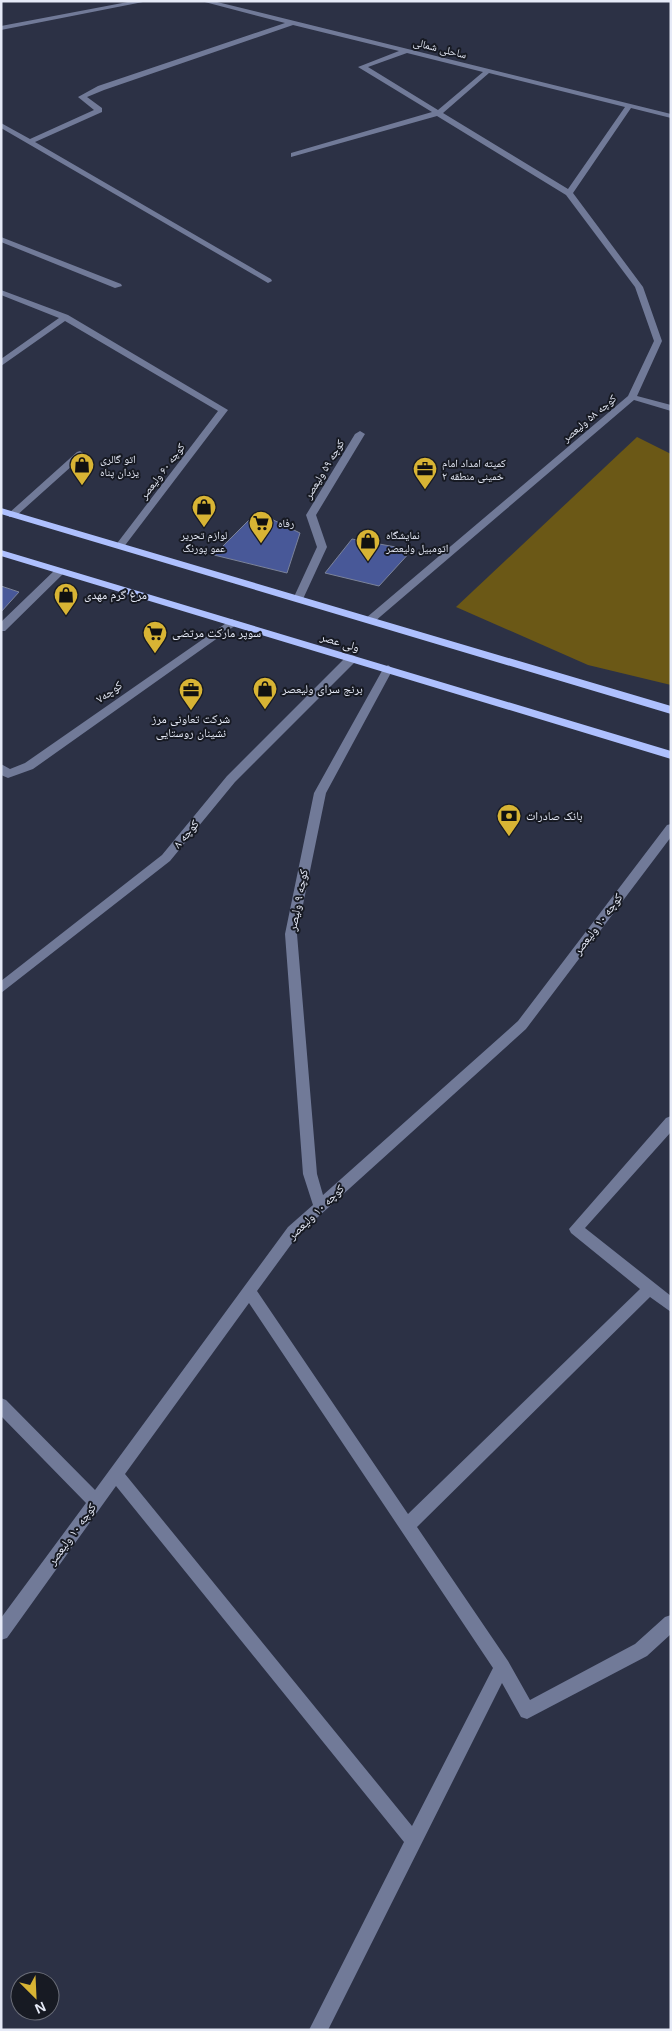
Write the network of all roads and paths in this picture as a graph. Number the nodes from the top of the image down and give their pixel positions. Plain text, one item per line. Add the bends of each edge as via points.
1 (145, 1) edge
2 (204, 1) edge
3 (292, 23) junction
4 (1, 28) edge
5 (406, 51) junction
6 (488, 71) junction
7 (629, 106) junction
8 (438, 113) junction
9 (671, 116) edge
10 (1, 124) edge
11 (31, 141) junction
12 (294, 155) dead end
13 (569, 193) junction
14 (1, 239) edge
15 (268, 281) dead end
16 (118, 286) dead end
17 (1, 292) edge
18 (65, 317) junction
19 (1, 363) edge
20 (632, 397) junction
21 (671, 408) edge
22 (360, 434) dead end
23 (80, 454) dead end
24 (1, 511) edge
25 (12, 514) junction
26 (120, 546) junction
27 (1, 553) edge
28 (60, 571) junction
29 (298, 599) junction
30 (370, 620) junction
31 (232, 623) junction
32 (1, 628) edge
33 (351, 658) junction
34 (388, 669) junction
35 (671, 710) edge
36 (671, 755) edge
37 (1, 768) edge
38 (671, 828) edge
39 (1, 988) edge
40 (671, 1122) edge
41 (320, 1206) junction
42 (650, 1288) junction
43 (249, 1291) junction
44 (671, 1305) edge
45 (1, 1405) edge
46 (116, 1474) junction
47 (96, 1502) junction
48 (407, 1526) junction
49 (671, 1623) edge
50 (1, 1632) edge
51 (502, 1667) junction
52 (413, 1840) junction
53 (318, 2030) edge

1 - 4 street
2 - 3 street, ساحلی شمالی
3 - 5 street, ساحلی شمالی
3 - 11 street via 95,91 82,97 99,110
5 - 6 street, ساحلی شمالی
5 - 8 street via 362,67
6 - 7 street, ساحلی شمالی
6 - 8 street
7 - 9 street, ساحلی شمالی
7 - 13 street
8 - 12 street
8 - 13 street
10 - 11 street
11 - 15 street
13 - 20 street, کوچه ۵۸ ولیعصر via 639,287 658,341
14 - 16 street
17 - 18 street
18 - 19 street
18 - 26 street, کوچه ۶۰ ولیعصر via 223,410
20 - 21 street
20 - 30 street, کوچه ۵۸ ولیعصر
22 - 29 street, کوچه ۵۹ ولیعصر via 311,515 322,547
23 - 25 street
24 - 25 main road
25 - 26 main road
26 - 29 main road
27 - 28 main road, ولی عصر
28 - 31 main road, ولی عصر
28 - 32 street
29 - 30 main road
30 - 35 main road
31 - 33 main road, ولی عصر
31 - 37 street, کوچه۷ via 29,766 8,774
33 - 34 main road, ولی عصر
33 - 39 street, کوچه ۸ via 231,779 166,858
34 - 36 main road, ولی عصر
34 - 41 street, کوچه ۹ ولیصر via 320,793 291,934 310,1174
38 - 41 street, کوچه ۱۰ ولیعصر via 522,1025
40 - 42 street via 576,1229
41 - 43 street, کوچه ۱۰ ولیعصر via 293,1231
42 - 44 street
42 - 48 street
43 - 46 street, کوچه ۱۰ ولیعصر
43 - 48 street
45 - 47 street
46 - 47 street, کوچه ۱۰ ولیعصر
46 - 52 street
47 - 50 street, کوچه ۱۰ ولیعصر
48 - 51 street
49 - 51 street via 641,1650 527,1711
51 - 52 street
52 - 53 street

